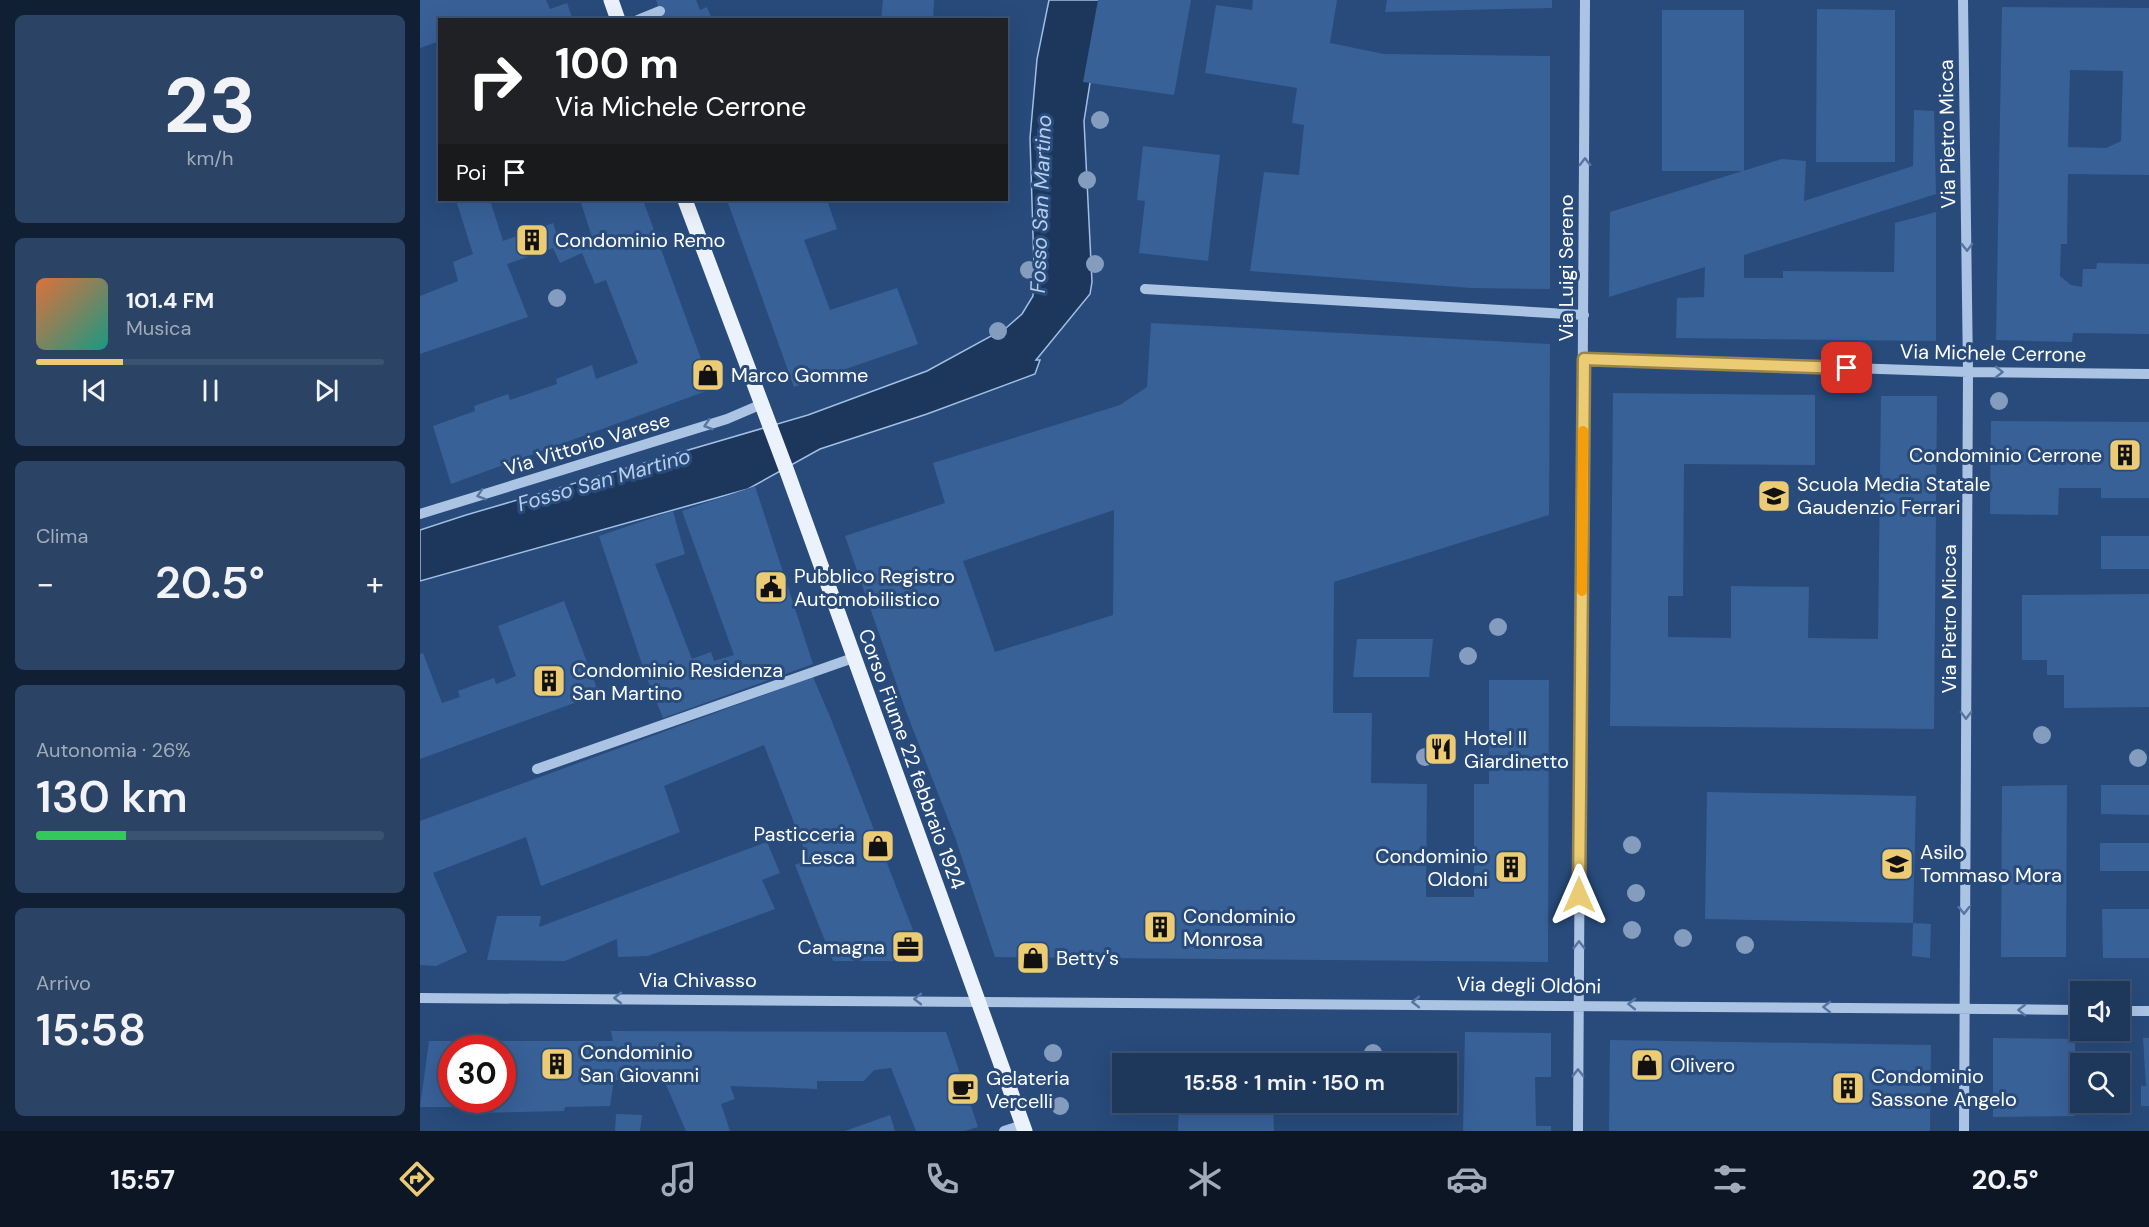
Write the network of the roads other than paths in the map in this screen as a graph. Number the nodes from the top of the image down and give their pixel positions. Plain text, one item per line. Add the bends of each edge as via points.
1 (611, 0) edge
2 (1585, 0) edge
3 (1963, 0) edge
4 (660, 11) dead end
5 (617, 18) edge
6 (643, 18) edge
7 (686, 201) edge
8 (1145, 289) dead end
9 (1584, 315) junction
10 (1584, 359) junction
11 (1968, 372) junction
12 (2149, 374) edge
13 (762, 404) junction
14 (420, 514) edge
15 (854, 658) junction
16 (537, 769) dead end
17 (420, 998) edge
18 (977, 999) junction
19 (1579, 1003) junction
20 (1964, 1009) junction
21 (2070, 1010) edge
22 (2130, 1011) edge
23 (2149, 1011) edge
24 (1024, 1128) edge
25 (1004, 1131) edge
26 (1578, 1131) edge
27 (1964, 1131) edge

1 - 5 main road
9 -> 2 street, Via Luigi Sereno
3 -> 11 street, Via Pietro Micca
4 - 6 street
7 - 13 main road, Corso Fiume 22 febbraio 1924
8 - 9 street
9 - 10 street, Via Luigi Sereno
10 - 11 street, Via Michele Cerrone
19 -> 10 street, Via Luigi Sereno
11 -> 12 street, Via Michele Cerrone
11 -> 20 street, Via Pietro Micca
13 -> 14 street, Via Vittorio Varese via 727,419
13 - 15 main road, Corso Fiume 22 febbraio 1924
15 - 16 street
15 - 18 main road, Corso Fiume 22 febbraio 1924
18 -> 17 street, Via Chivasso
19 -> 18 street, Via degli Oldoni
18 - 24 main road, Corso Fiume 22 febbraio 1924
20 -> 19 street, Via degli Oldoni
26 -> 19 street, Via Luigi Sereno
21 -> 20 street, Via degli Oldoni
20 - 27 street, Via Pietro Micca
22 - 23 street
24 - 25 street

